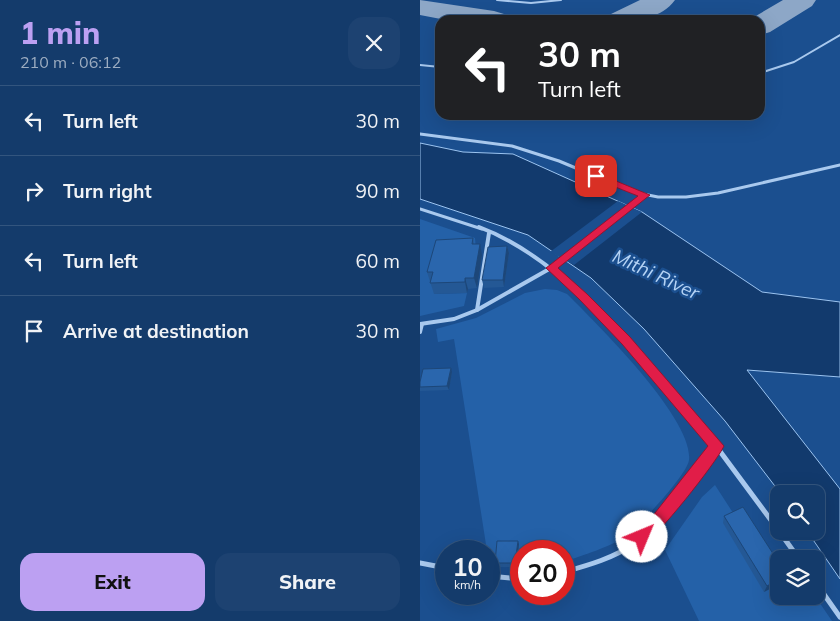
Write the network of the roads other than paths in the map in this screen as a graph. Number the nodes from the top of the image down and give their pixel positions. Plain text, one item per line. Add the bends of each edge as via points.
1 (497, 0) edge
2 (561, 0) edge
3 (840, 35) edge
4 (420, 65) edge
5 (435, 66) edge
6 (765, 71) edge
7 (420, 134) edge
8 (840, 165) edge
9 (645, 195) junction
10 (420, 210) edge
11 (489, 233) junction
12 (551, 268) junction
13 (477, 310) junction
14 (421, 324) edge
15 (420, 332) edge
16 (717, 446) junction
17 (770, 519) edge
18 (420, 563) edge
19 (435, 566) edge
20 (575, 569) edge
21 (825, 596) edge
22 (840, 617) edge

1 - 2 lane via 531,3
3 - 6 lane via 794,62
4 - 5 lane
7 - 9 lane via 512,146
8 - 9 lane via 718,193 686,197
9 - 12 lane
10 - 11 lane
11 - 12 lane via 511,241
11 - 13 lane
12 - 13 lane
12 - 16 lane via 626,340
13 - 14 lane via 454,319
14 - 15 lane
16 - 17 lane
16 - 20 lane via 657,523 642,537 618,552
18 - 19 lane
21 - 22 lane

